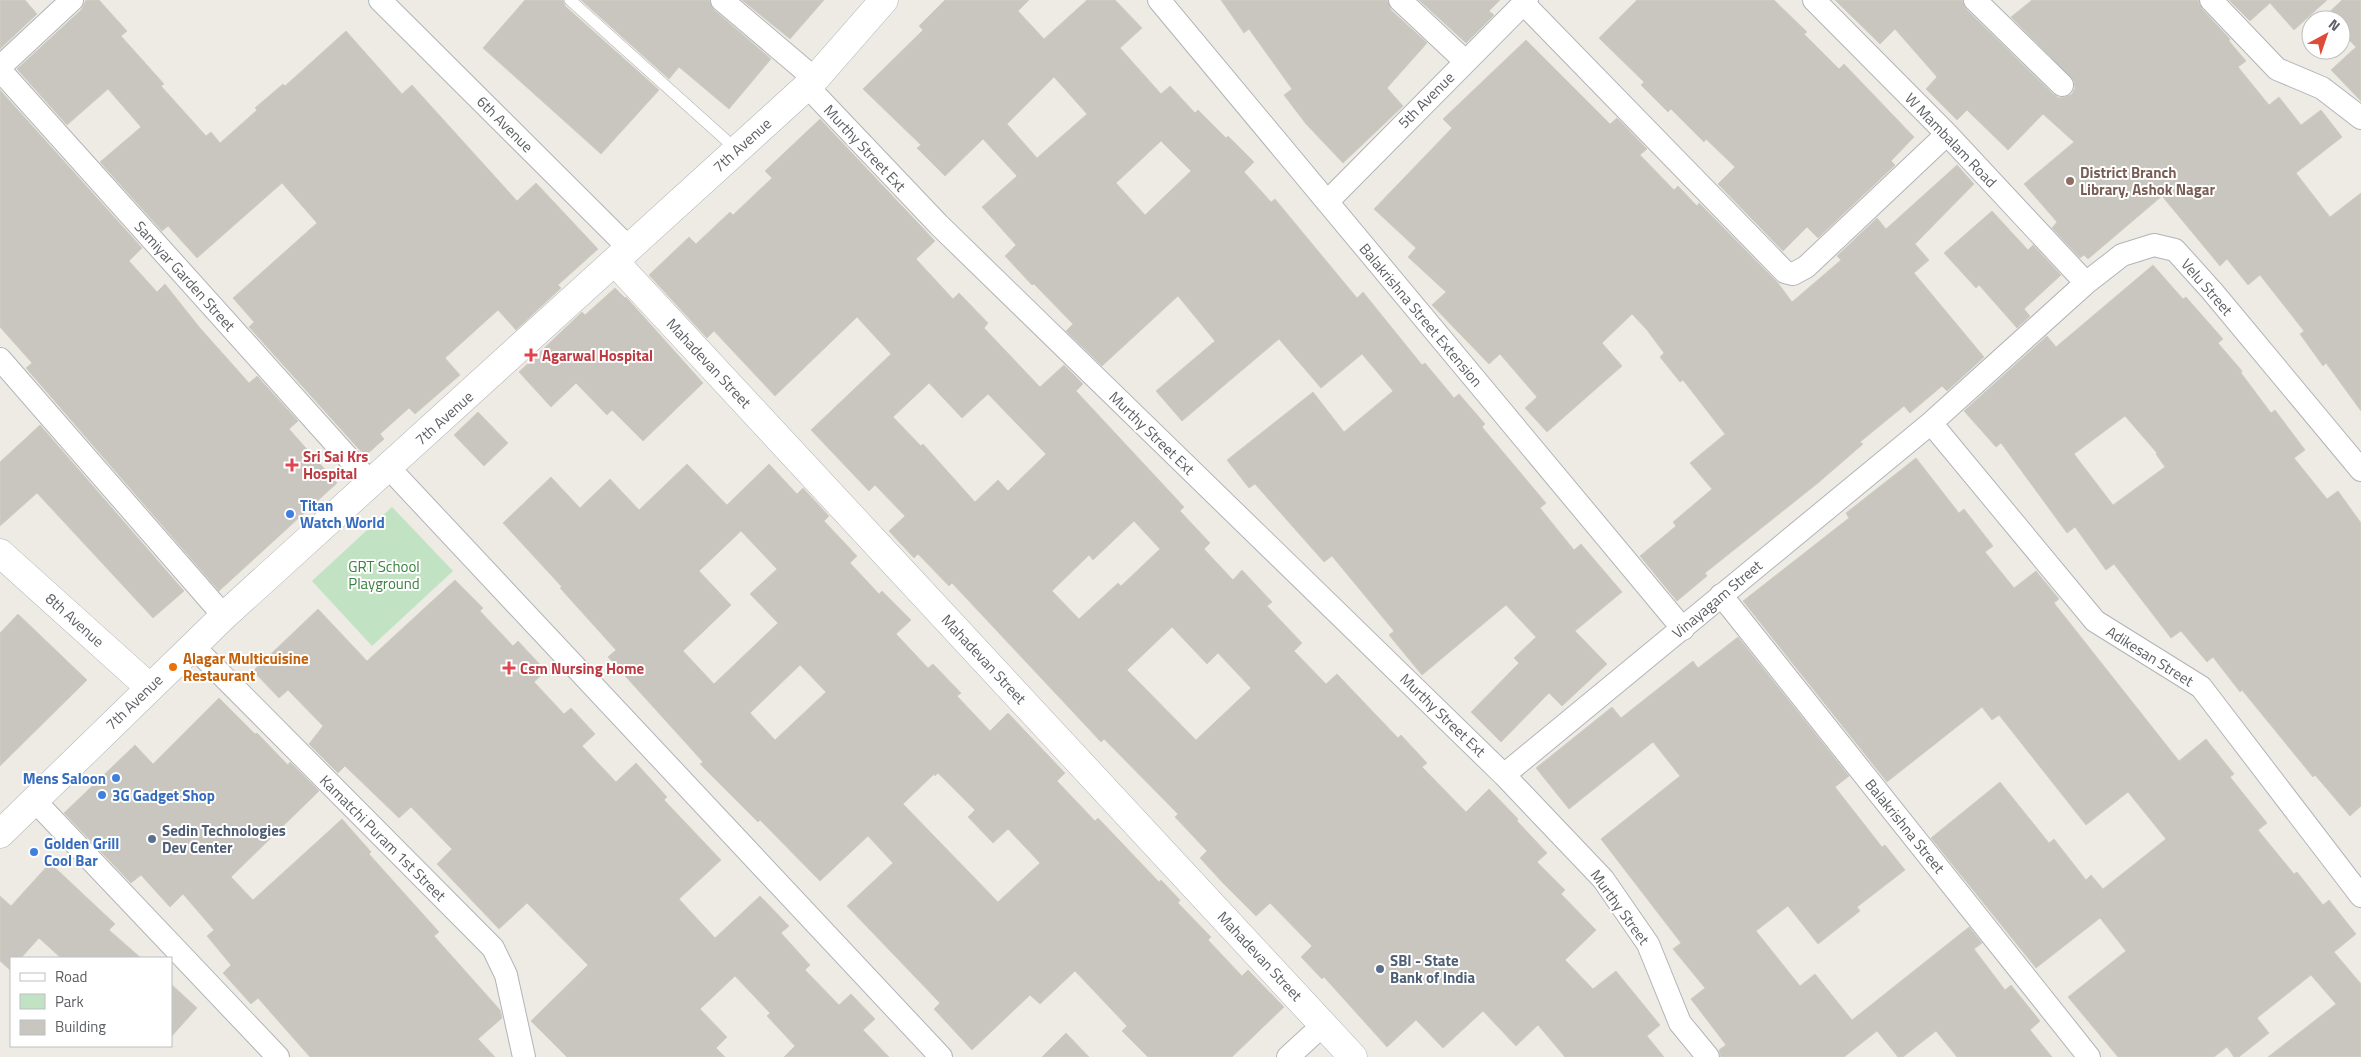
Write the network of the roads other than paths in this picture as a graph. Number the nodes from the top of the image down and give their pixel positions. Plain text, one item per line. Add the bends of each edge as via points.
1 (72, 0) edge
2 (380, 0) edge
3 (570, 0) edge
4 (722, 0) edge
5 (884, 0) edge
6 (1159, 0) edge
7 (1400, 0) edge
8 (1814, 0) edge
9 (1975, 0) edge
10 (2211, 0) edge
11 (1525, 2) edge
12 (1465, 61) junction
13 (0, 68) edge
14 (811, 82) junction
15 (2062, 86) dead end
16 (2361, 118) edge
17 (1947, 134) junction
18 (736, 150) junction
19 (1327, 202) junction
20 (623, 255) junction
21 (2086, 283) junction
22 (0, 359) edge
23 (1931, 423) junction
24 (2361, 470) edge
25 (380, 475) junction
26 (0, 553) edge
27 (1721, 594) junction
28 (224, 616) junction
29 (1683, 629) junction
30 (192, 646) junction
31 (150, 688) junction
32 (1504, 774) junction
33 (34, 800) junction
34 (0, 834) edge
35 (2361, 896) edge
36 (1323, 1024) junction
37 (278, 1057) edge
38 (524, 1057) edge
39 (941, 1057) edge
40 (1288, 1057) edge
41 (1353, 1057) edge
42 (1708, 1057) edge
43 (2089, 1057) edge

1 - 13 street
2 - 20 street, 6th Avenue
3 - 18 lane
4 - 14 street, Murthy Street Ext
5 - 14 street, 7th Avenue
6 - 19 street, Balakrishna Street Extension
7 - 12 street
8 - 17 street, W Mambalam Road
9 - 15 street
10 - 16 street via 2276,69 2322,88
11 - 12 street, 5th Avenue
11 - 17 street via 1785,272 1793,274 1806,267
12 - 19 street, 5th Avenue
13 - 25 street, Samiyar Garden Street
14 - 18 street, 7th Avenue
14 - 32 street, Murthy Street Ext via 939,226
17 - 21 street, W Mambalam Road
18 - 20 street, 7th Avenue
19 - 29 street, Balakrishna Street Extension
20 - 25 street, 7th Avenue
20 - 36 street, Mahadevan Street
21 - 23 street, Velu Street
21 - 24 street, Velu Street via 2122,256 2154,245 2175,250
22 - 28 street
23 - 27 street, Vinayagam Street
23 - 35 street, Adikesan Street via 2095,621 2201,687
25 - 28 street, 7th Avenue
25 - 39 street, Samiyar Garden Street
26 - 31 street, 8th Avenue
27 - 29 street, Vinayagam Street
27 - 43 street, Balakrishna Street
28 - 30 street, 7th Avenue
29 - 32 street, Vinayagam Street
30 - 31 street, 7th Avenue
30 - 38 street, Kamatchi Puram 1st Street via 493,948 506,975
31 - 33 street, 7th Avenue
32 - 42 street, Murthy Street via 1603,879 1648,944 1680,1023
33 - 34 street, 7th Avenue
33 - 37 street
36 - 40 street
36 - 41 street, Mahadevan Street

